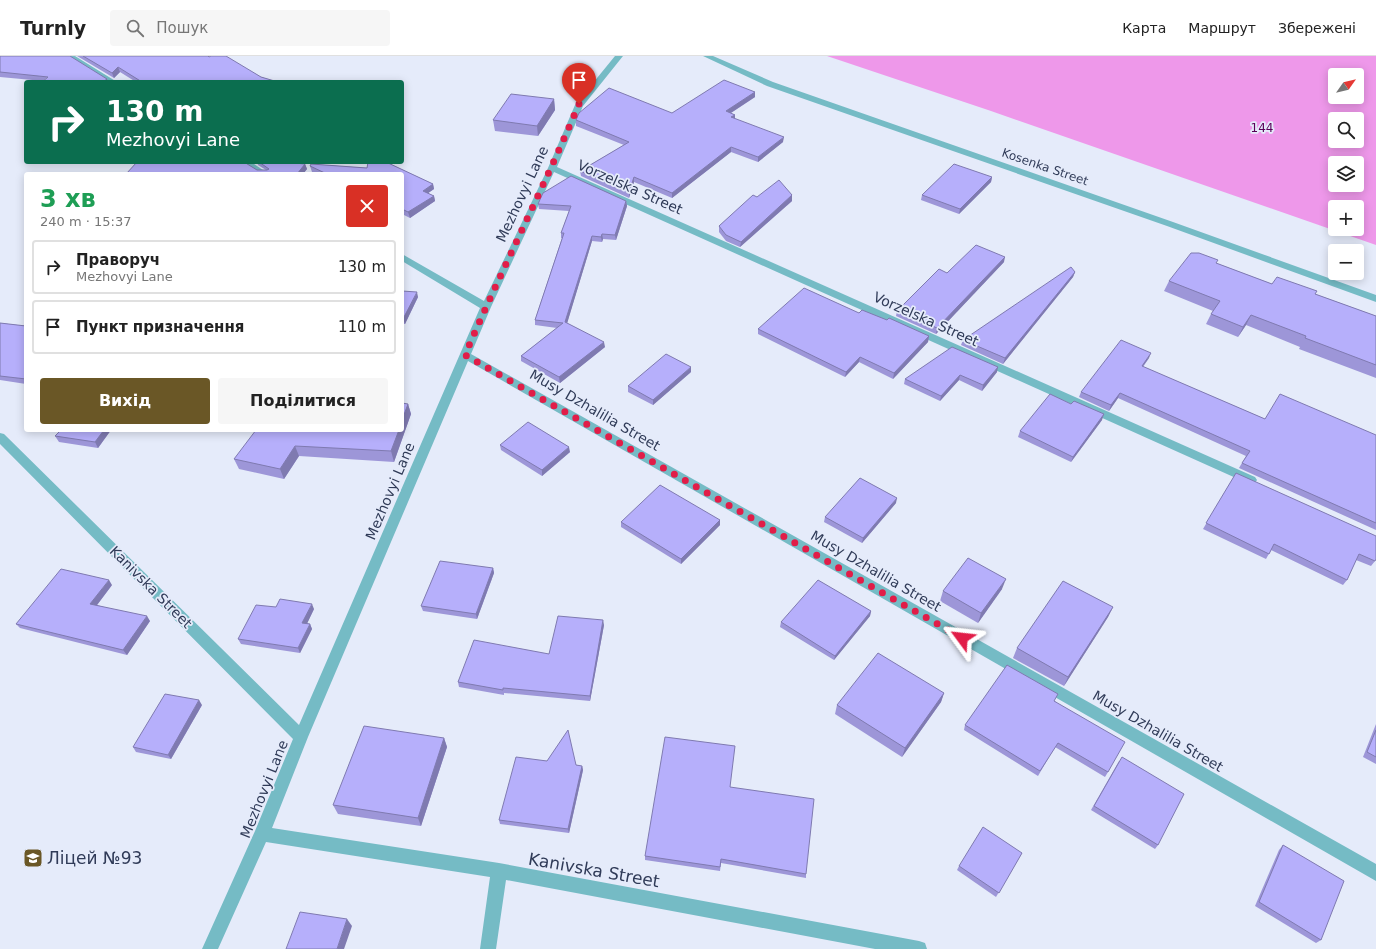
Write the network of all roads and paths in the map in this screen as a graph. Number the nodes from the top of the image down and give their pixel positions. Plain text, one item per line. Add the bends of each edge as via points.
1 (70, 56) edge
2 (619, 56) edge
3 (707, 56) edge
4 (110, 80) edge
5 (248, 164) edge
6 (552, 168) junction
7 (262, 172) edge
8 (404, 258) edge
9 (1376, 299) edge
10 (486, 307) junction
11 (465, 355) junction
12 (0, 437) edge
13 (1260, 484) edge
14 (301, 737) junction
15 (262, 834) junction
16 (499, 871) junction
17 (1376, 873) edge
18 (210, 949) edge
19 (488, 949) edge
20 (919, 949) edge

1 - 4 street
2 - 6 street, Mezhovyi Lane via 579,104
3 - 9 street, Kosenka Street via 770,84
5 - 7 street
6 - 10 street, Mezhovyi Lane
6 - 13 street, Vorzelska Street
8 - 10 street
10 - 11 street, Mezhovyi Lane
11 - 14 street, Mezhovyi Lane
11 - 17 street, Musy Dzhalilia Street
12 - 14 street, Kanivska Street
14 - 15 street, Mezhovyi Lane
15 - 16 street, Kanivska Street
15 - 18 street, Mezhovyi Lane
16 - 19 street
16 - 20 street, Kanivska Street

